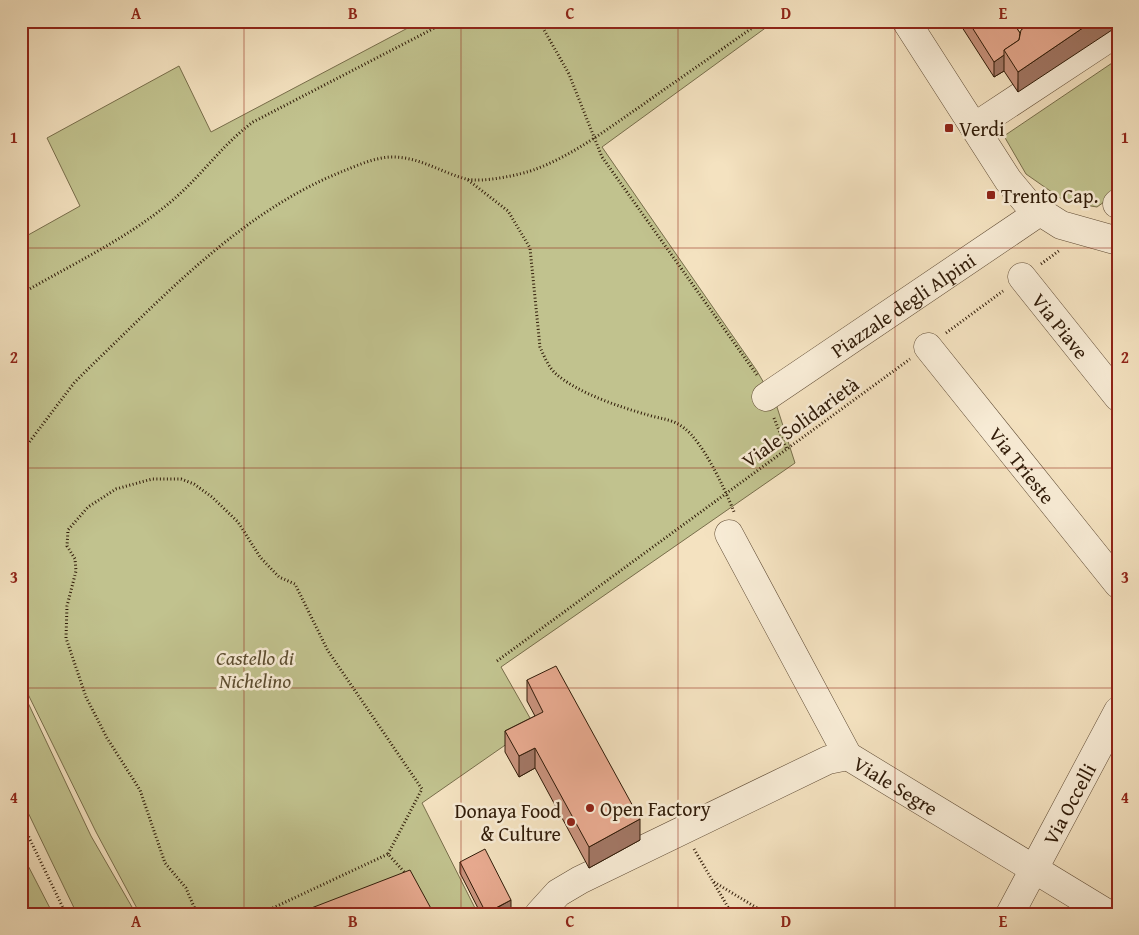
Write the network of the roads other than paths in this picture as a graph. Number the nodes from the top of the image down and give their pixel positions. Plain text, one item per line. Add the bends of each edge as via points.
1 (906, 21) edge
2 (1118, 32) edge
3 (974, 127) junction
4 (1038, 213) junction
5 (1118, 241) edge
6 (1022, 277) road end
7 (928, 347) road end
8 (761, 385) road end
9 (1118, 397) edge
10 (729, 534) road end
11 (1118, 584) edge
12 (1118, 711) edge
13 (848, 756) junction
14 (1034, 869) junction
15 (539, 914) edge
16 (1010, 914) edge
17 (1108, 914) edge

1 - 3 street
2 - 3 street
3 - 4 street via 1008,180
4 - 5 street via 1061,226
4 - 8 street, Piazzale degli Alpini
6 - 9 street, Via Piave
7 - 11 street, Via Trieste
10 - 13 street, Viale Segre
12 - 14 street, Via Occelli
13 - 14 street, Viale Segre
13 - 15 street via 828,760 580,880 558,893
14 - 16 street, Via Occelli
14 - 17 street, Viale Segre

